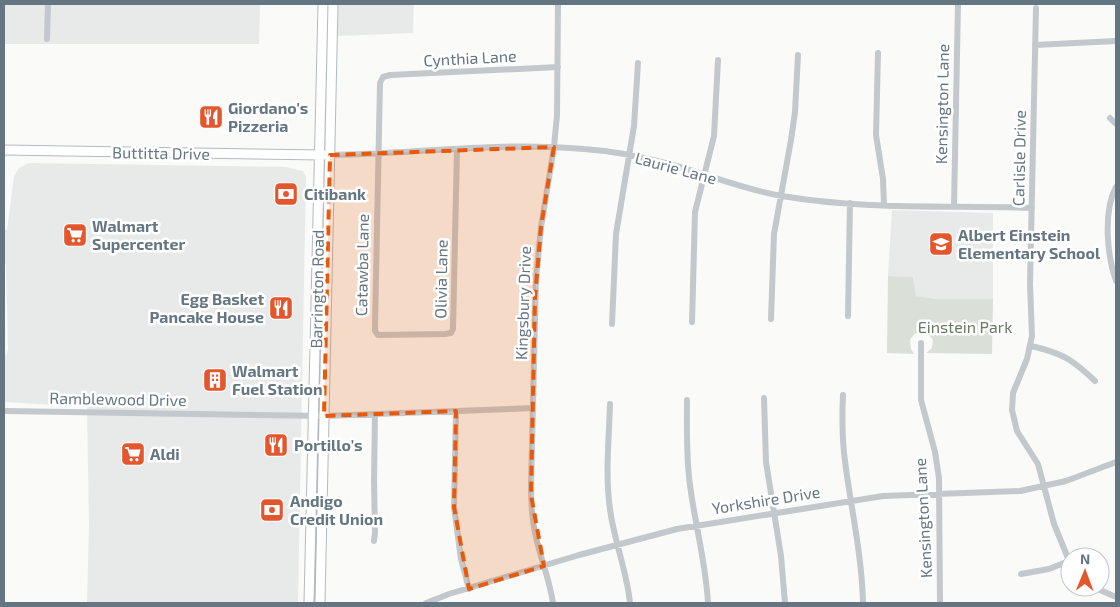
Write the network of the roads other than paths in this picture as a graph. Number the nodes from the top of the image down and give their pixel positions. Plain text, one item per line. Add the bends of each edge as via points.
1 (48, 4) edge
2 (322, 4) edge
3 (333, 4) edge
4 (558, 4) edge
5 (958, 4) edge
6 (1036, 8) dead end
7 (47, 39) dead end
8 (1116, 41) edge
9 (1035, 45) junction
10 (878, 54) dead end
11 (798, 55) dead end
12 (718, 60) dead end
13 (638, 63) dead end
14 (558, 67) junction
15 (382, 77) joint
16 (1110, 118) dead end
17 (1116, 124) edge
18 (554, 147) junction
19 (4, 150) edge
20 (457, 150) junction
21 (379, 153) junction
22 (330, 155) junction
23 (630, 155) junction
24 (319, 156) junction
25 (704, 175) junction
26 (1116, 187) edge
27 (780, 196) junction
28 (850, 204) junction
29 (884, 204) junction
30 (954, 206) junction
31 (1032, 208) junction
32 (1116, 281) edge
33 (848, 316) dead end
34 (771, 320) dead end
35 (692, 322) dead end
36 (612, 324) dead end
37 (377, 334) joint
38 (921, 342) dead end
39 (1031, 346) junction
40 (1095, 381) dead end
41 (843, 395) dead end
42 (764, 398) dead end
43 (687, 400) dead end
44 (610, 404) dead end
45 (533, 408) junction
46 (4, 411) edge
47 (456, 411) junction
48 (375, 414) junction
49 (314, 416) junction
50 (324, 416) junction
51 (1116, 462) edge
52 (1044, 486) junction
53 (939, 493) junction
54 (851, 500) junction
55 (774, 513) junction
56 (696, 526) junction
57 (374, 541) dead end
58 (618, 544) junction
59 (1063, 547) edge
60 (1060, 565) edge
61 (544, 566) junction
62 (1021, 574) dead end
63 (469, 588) junction
64 (309, 603) edge
65 (320, 603) edge
66 (426, 603) edge
67 (553, 603) edge
68 (630, 603) edge
69 (708, 603) edge
70 (785, 603) edge
71 (863, 603) edge
72 (940, 603) edge

1 - 7 street
2 - 24 main road, Barrington Road
3 - 22 main road, Barrington Road
4 - 14 street, Kingsbury Drive
5 - 30 street, Kensington Lane
6 - 9 street, Carlisle Drive
8 - 9 street
9 - 31 street, Carlisle Drive
10 - 29 street via 876,135
11 - 27 street via 795,112
12 - 25 street via 716,128
13 - 23 street
14 - 15 street, Cynthia Lane
14 - 18 street, Kingsbury Drive
15 - 21 street, Catawba Lane
16 - 17 street
18 - 20 street, Laurie Lane
18 - 23 street, Laurie Lane
18 - 45 street, Kingsbury Drive via 538,246
19 - 24 main road, Buttitta Drive
20 - 21 street, Laurie Lane
20 - 37 street, Olivia Lane via 453,329 445,334
21 - 22 street, Laurie Lane
21 - 37 street, Catawba Lane
22 - 24 main road, Laurie Lane
22 - 50 main road, Barrington Road
23 - 25 street, Laurie Lane
23 - 36 street via 616,234
24 - 49 main road, Barrington Road
25 - 27 street, Laurie Lane
25 - 35 street via 694,220
26 - 32 street via 1109,210 1108,242
27 - 28 street, Laurie Lane
27 - 34 street via 773,243
28 - 29 street, Laurie Lane
28 - 33 street
29 - 30 street, Laurie Lane
30 - 31 street, Laurie Lane
31 - 39 street, Carlisle Drive
38 - 53 street, Kensington Lane via 921,400 937,461
39 - 40 street via 1062,355 1078,364
39 - 52 street, Carlisle Drive via 1014,387 1012,410 1017,431 1038,464
41 - 54 street via 843,444
42 - 55 street via 766,462
43 - 56 street via 688,469
44 - 58 street via 609,501
45 - 47 street, Ramblewood Drive
45 - 61 street, Kingsbury Drive via 531,505
46 - 49 street, Ramblewood Drive
47 - 48 street, Ramblewood Drive
47 - 63 street via 454,507
48 - 50 street, Ramblewood Drive
48 - 57 street
49 - 50 street, Ramblewood Drive
49 - 64 main road, Barrington Road
50 - 65 main road, Barrington Road
51 - 52 street, Yorkshire Drive via 1084,476
52 - 53 street, Yorkshire Drive via 997,493
52 - 59 street, Carlisle Drive
53 - 54 street, Yorkshire Drive
53 - 72 street, Kensington Lane
54 - 55 street, Yorkshire Drive
54 - 71 street
55 - 56 street, Yorkshire Drive
55 - 70 street
56 - 58 street, Yorkshire Drive
56 - 69 street
58 - 61 street, Yorkshire Drive
58 - 68 street
60 - 62 street
61 - 63 street, Yorkshire Drive
61 - 67 street, Kingsbury Drive
63 - 66 street, Yorkshire Drive

